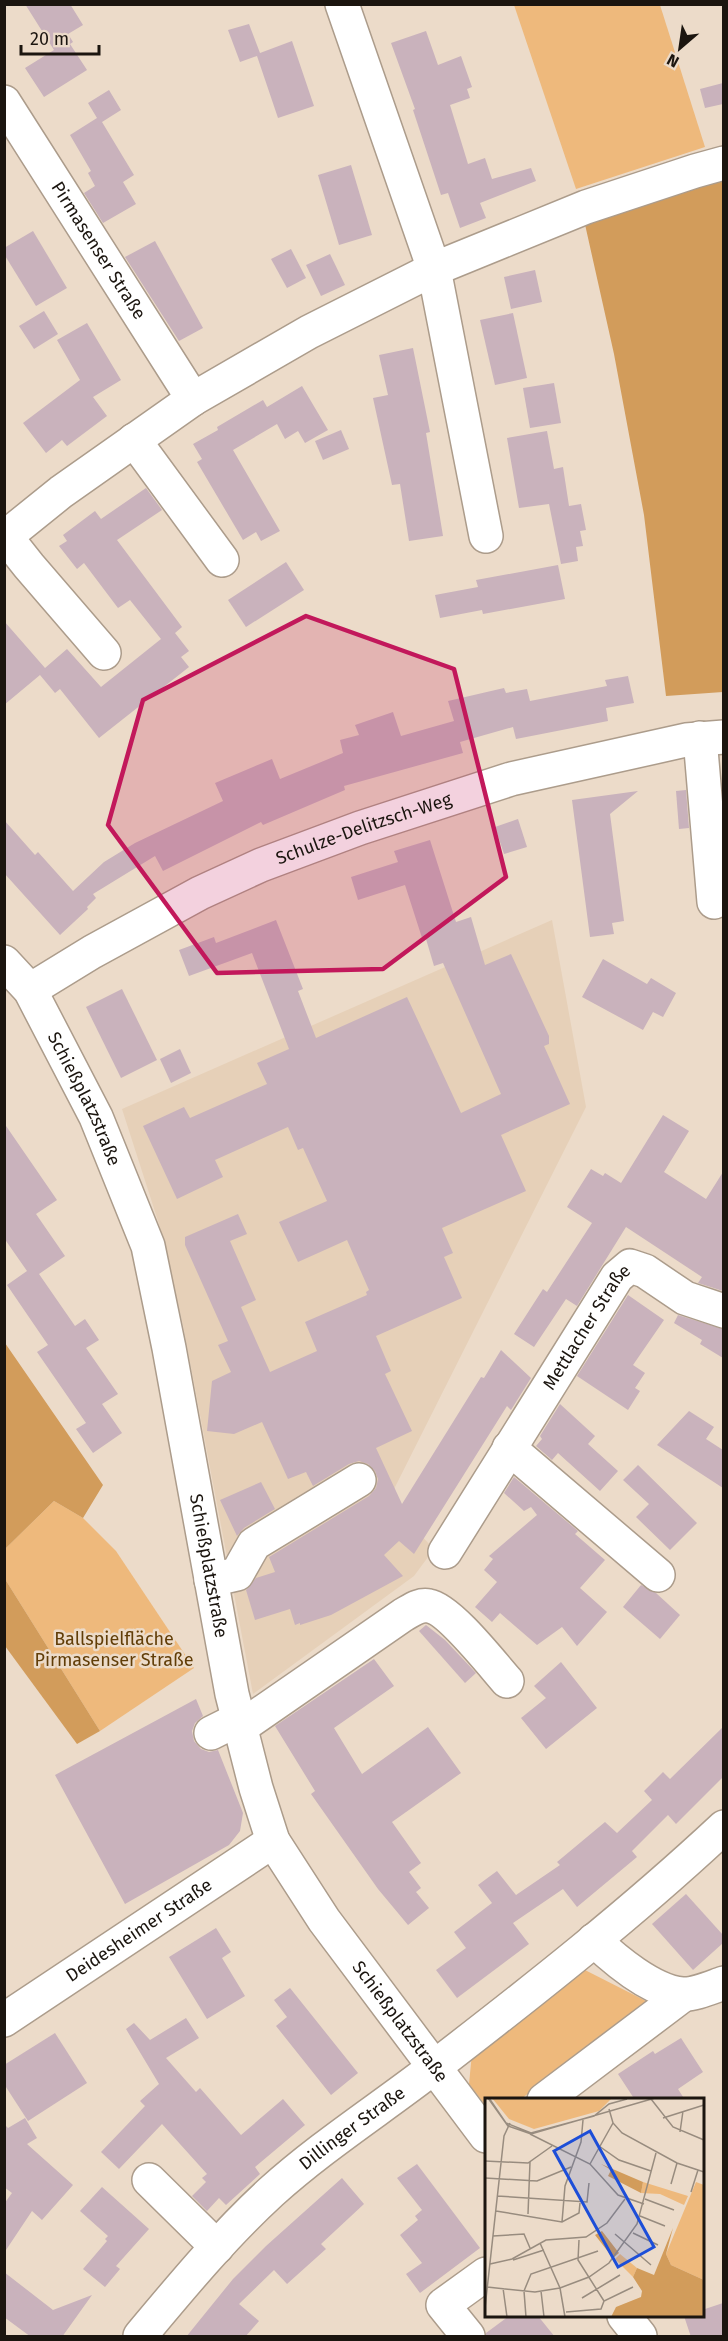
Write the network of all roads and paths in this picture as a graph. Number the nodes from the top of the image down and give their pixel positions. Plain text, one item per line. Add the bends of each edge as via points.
1 (342, 4) edge
2 (4, 102) edge
3 (723, 163) edge
4 (434, 269) junction
5 (193, 399) junction
6 (134, 440) junction
7 (486, 536) dead end
8 (5, 537) edge
9 (222, 560) dead end
10 (104, 653) dead end
11 (712, 738) edge
12 (714, 902) dead end
13 (4, 962) edge
14 (30, 990) junction
15 (723, 1311) edge
16 (509, 1448) junction
17 (359, 1480) dead end
18 (445, 1552) dead end
19 (658, 1575) dead end
20 (211, 1580) junction
21 (507, 1681) dead end
22 (230, 1726) junction
23 (723, 1827) edge
24 (273, 1840) junction
25 (594, 1940) junction
26 (723, 1983) edge
27 (683, 1995) junction
28 (4, 2020) edge
29 (433, 2068) junction
30 (547, 2098) edge
31 (485, 2135) edge
32 (149, 2180) dead end
33 (217, 2247) junction
34 (485, 2275) edge
35 (625, 2317) edge
36 (140, 2337) edge
37 (468, 2337) edge
38 (640, 2337) edge

1 - 4 street
2 - 5 street, Pirmasenser Straße
3 - 4 street via 586,207
4 - 5 street via 309,332
4 - 7 street
5 - 6 street
6 - 8 street
6 - 9 street
8 - 10 street
11 - 12 street
11 - 14 street, Schulze-Delitzsch-Weg via 511,779 360,828 200,893
13 - 14 street, Schießplatzstraße
14 - 20 street, Schießplatzstraße via 96,1117 147,1246
15 - 16 street, Mettlacher Straße via 684,1298 645,1271 630,1266 617,1277
16 - 18 street, Mettlacher Straße
16 - 19 street
17 - 20 street via 254,1544 237,1574
20 - 22 street, Schießplatzstraße
21 - 22 street via 447,1616 420,1605
22 - 24 street, Schießplatzstraße
23 - 25 street, Dillinger Straße
24 - 28 street, Deidesheimer Straße
24 - 29 street, Schießplatzstraße via 324,1920
25 - 27 street via 639,1976
25 - 29 street, Dillinger Straße
26 - 27 street
27 - 30 street
29 - 31 street, Schießplatzstraße
29 - 33 street, Dillinger Straße via 327,2146
32 - 33 street
33 - 36 street, Dillinger Straße
34 - 37 street via 444,2306
35 - 38 street

